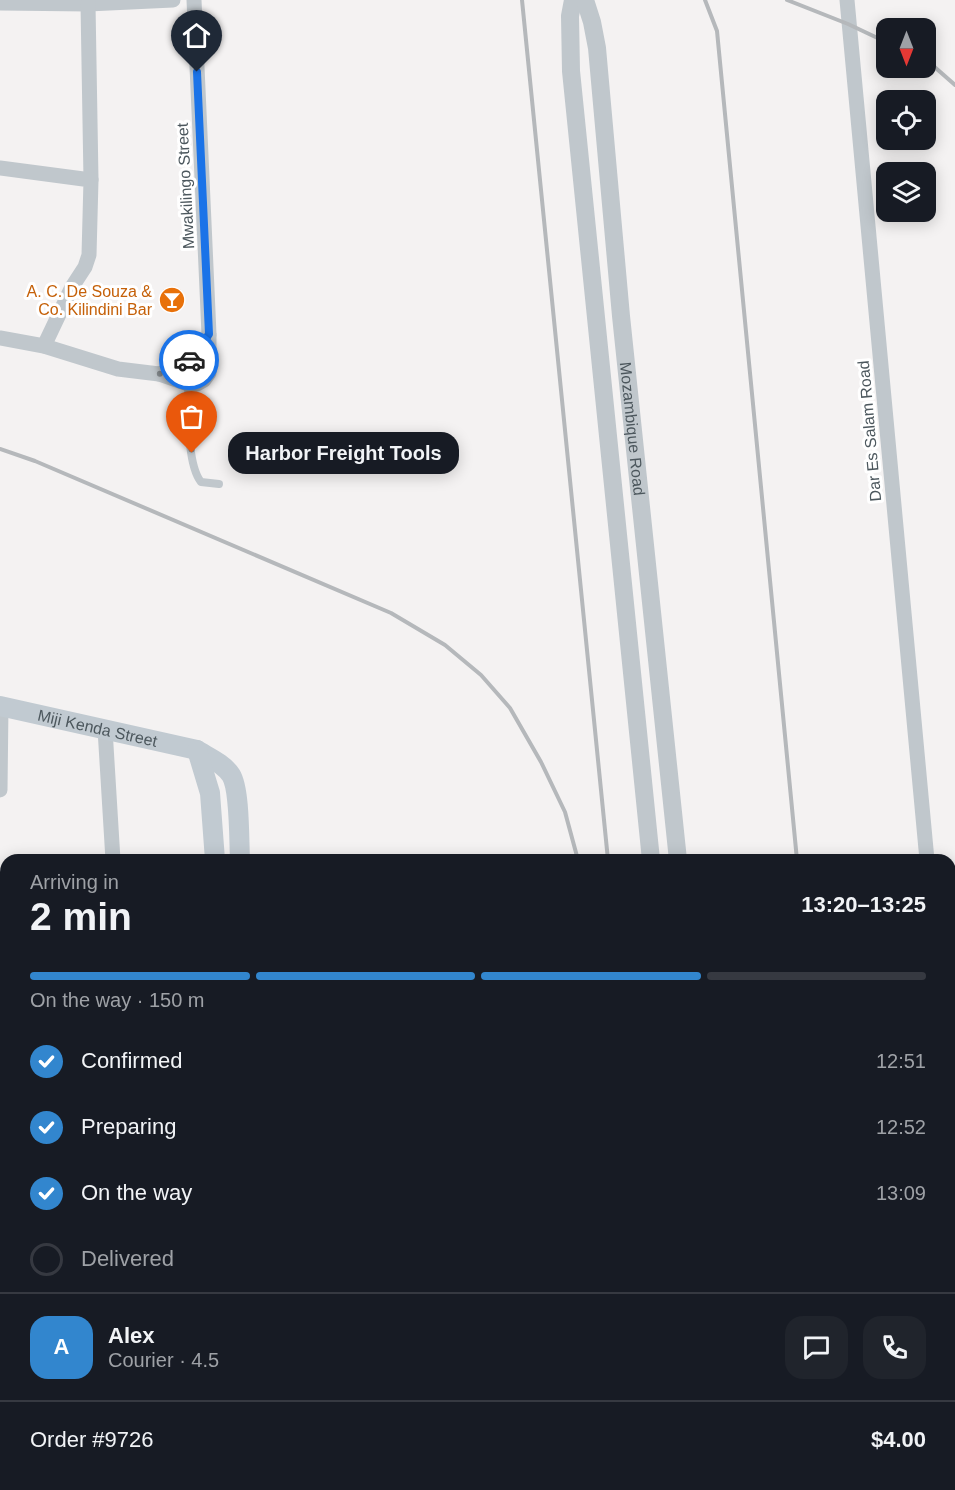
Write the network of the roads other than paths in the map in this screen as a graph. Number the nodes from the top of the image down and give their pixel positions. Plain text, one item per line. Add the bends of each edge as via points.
1 (173, 0) edge
2 (194, 0) edge
3 (573, 0) edge
4 (585, 0) edge
5 (847, 0) edge
6 (0, 3) edge
7 (88, 4) junction
8 (0, 168) edge
9 (92, 180) junction
10 (209, 334) junction
11 (0, 338) edge
12 (44, 346) junction
13 (159, 374) junction
14 (188, 384) junction
15 (219, 484) dead end
16 (0, 706) edge
17 (105, 729) junction
18 (197, 750) junction
19 (0, 790) edge
20 (113, 854) edge
21 (215, 854) edge
22 (240, 854) edge
23 (650, 854) edge
24 (677, 854) edge
25 (926, 854) edge

1 - 7 street
2 - 10 street, Mwakilingo Street
3 - 23 street, Mozambique Road via 571,71
4 - 24 street, Mozambique Road via 597,48
5 - 25 street, Dar Es Salam Road
6 - 7 street
7 - 9 street
8 - 9 street
9 - 12 street via 89,255
10 - 13 street via 195,355
10 - 14 street, Mwakilingo Street via 207,378
11 - 12 street
12 - 13 street via 118,369
13 - 14 street
14 - 15 lane via 189,431 196,474 201,482
16 - 17 main road, Miji Kenda Street
16 - 19 street
17 - 18 main road, Miji Kenda Street
17 - 20 street
18 - 21 main road via 210,793
18 - 22 main road via 232,776

